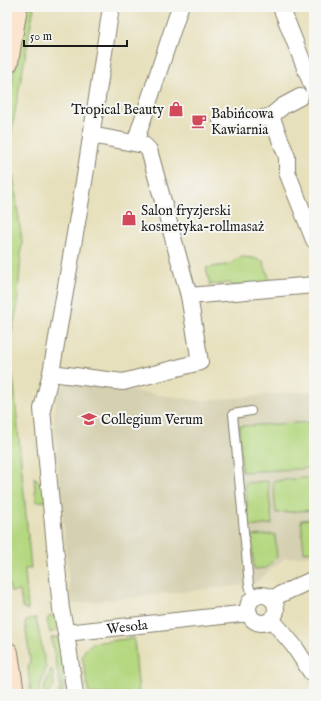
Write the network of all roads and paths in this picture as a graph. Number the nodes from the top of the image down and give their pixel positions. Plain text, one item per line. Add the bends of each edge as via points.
1 (16, 7) edge
2 (111, 7) edge
3 (180, 7) edge
4 (281, 7) edge
5 (7, 62) edge
6 (307, 93) edge
7 (271, 116) junction
8 (221, 121) dead end
9 (91, 135) junction
10 (135, 143) junction
11 (314, 240) edge
12 (314, 285) edge
13 (189, 296) junction
14 (51, 373) junction
15 (251, 411) dead end
16 (314, 579) edge
17 (272, 599) junction
18 (251, 606) junction
19 (272, 620) junction
20 (66, 633) junction
21 (7, 653) edge
22 (314, 675) edge
23 (13, 694) edge
24 (75, 694) edge

1 - 5 main road
2 - 9 street
3 - 10 street
4 - 6 street
6 - 7 street
7 - 8 street via 255,121
7 - 11 street via 287,157 287,172
9 - 10 street
9 - 14 street
10 - 13 street via 144,145 149,150
12 - 13 street
13 - 14 street via 200,362 123,382
14 - 20 street via 42,409 61,609
15 - 18 lane via 233,414
16 - 17 street
17 - 18 street, Wesoła via 262,595
17 - 19 street via 277,610
18 - 19 street via 251,618 256,622 261,624
18 - 20 street, Wesoła
19 - 22 street
20 - 24 street
21 - 23 main road

